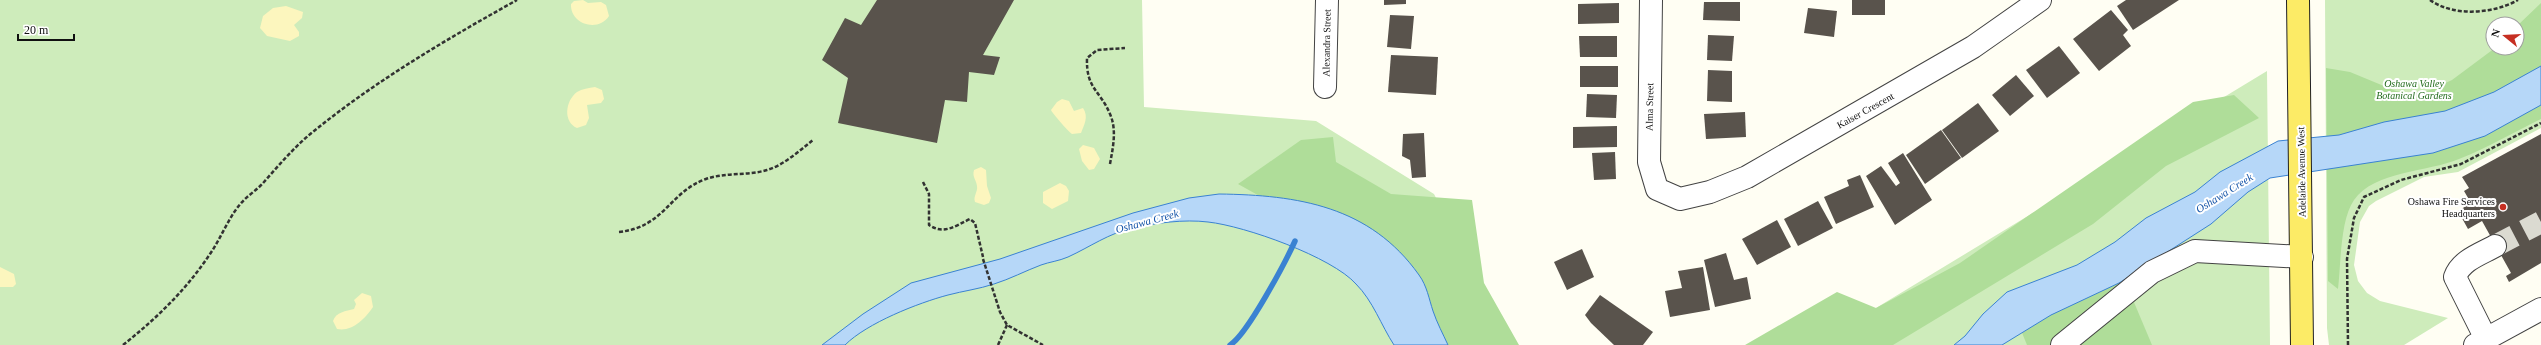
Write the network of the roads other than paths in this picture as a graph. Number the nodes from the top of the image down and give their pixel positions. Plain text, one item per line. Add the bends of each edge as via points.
1 (1327, 0) edge
2 (1651, 0) edge
3 (2040, 0) edge
4 (2298, 0) edge
5 (1325, 87) dead end
6 (1680, 199) joint
7 (2496, 246) tunnel mouth
8 (2302, 257) junction
9 (2541, 309) edge
10 (2481, 342) edge
11 (2062, 345) edge
12 (2302, 345) edge

1 - 5 street, Alexandra Street
2 - 6 street, Alma Street via 1649,162 1657,189
3 - 6 street, Kaiser Crescent via 1973,47 1747,177 1710,192
4 - 8 main road, Adelaide Avenue West
7 - 10 street via 2465,263 2455,277
8 - 11 street via 2195,251 2152,272
8 - 12 main road, Adelaide Avenue West
9 - 10 street

